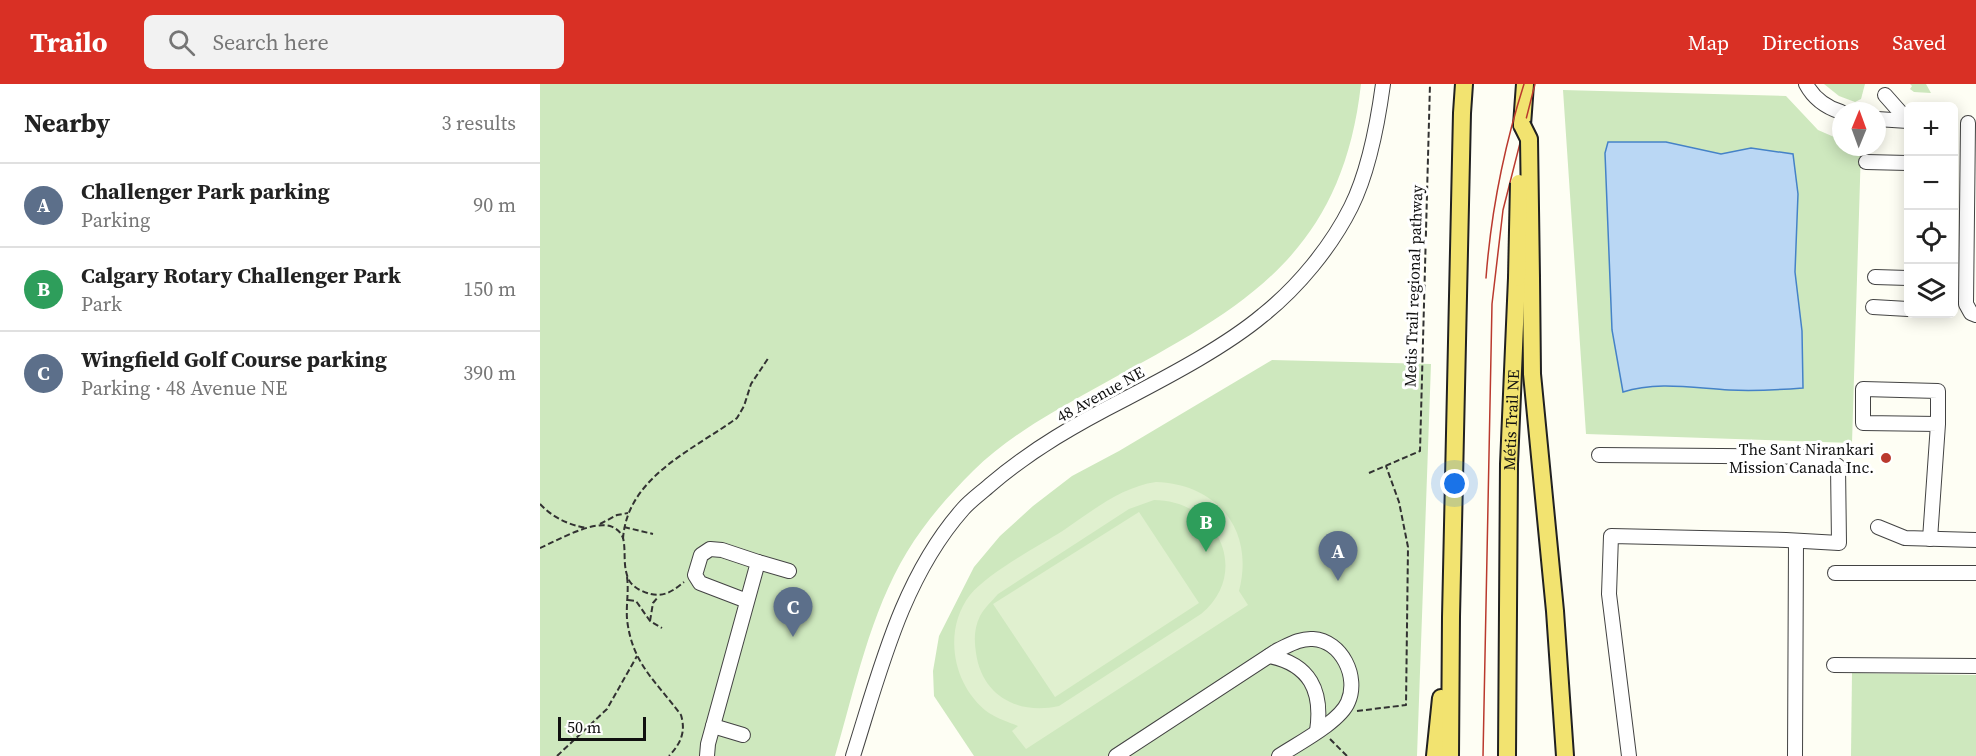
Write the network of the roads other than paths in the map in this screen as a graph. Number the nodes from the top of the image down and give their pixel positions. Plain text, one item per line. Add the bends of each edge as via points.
1 (1383, 84) edge
2 (1464, 84) edge
3 (1525, 84) edge
4 (1806, 84) edge
5 (1885, 95) dead end
6 (1832, 108) edge
7 (1904, 116) edge
8 (1886, 120) edge
9 (1904, 121) edge
10 (1972, 123) edge
11 (1866, 162) dead end
12 (1904, 163) edge
13 (1875, 277) dead end
14 (1524, 278) junction
15 (1904, 279) edge
16 (1873, 307) dead end
17 (1904, 309) edge
18 (1976, 315) edge
19 (1938, 424) junction
20 (1599, 455) dead end
21 (1878, 526) dead end
22 (1930, 539) junction
23 (1976, 540) edge
24 (1796, 542) junction
25 (758, 562) junction
26 (789, 571) dead end
27 (1835, 573) dead end
28 (1976, 573) edge
29 (747, 601) junction
30 (1451, 617) junction
31 (1269, 656) junction
32 (1834, 665) dead end
33 (1976, 666) edge
34 (713, 726) junction
35 (1322, 734) junction
36 (743, 735) dead end
37 (707, 756) edge
38 (853, 756) edge
39 (1116, 756) edge
40 (1279, 756) edge
41 (1435, 756) edge
42 (1450, 756) edge
43 (1507, 756) edge
44 (1565, 756) edge
45 (1629, 756) edge
46 (1795, 756) edge

1 - 38 street, 48 Avenue NE via 1366,164 1352,206 1334,237 1300,280 1254,321 1209,352 1080,422 1018,461 963,508 934,548 900,612
2 - 30 main road
3 - 14 main road, Métis Trail NE, bridge
4 - 6 street via 1821,103
5 - 7 street
8 - 9 street
10 - 18 street via 1966,304
11 - 12 street
13 - 15 street
14 - 43 main road, Métis Trail NE via 1509,464
14 - 44 main road
16 - 17 street
19 - 19 street via 1938,391 1863,389 1863,423
19 - 22 street
20 - 24 street via 1825,457 1838,466 1839,543
21 - 22 street via 1905,538
22 - 23 street
24 - 45 street via 1611,536 1610,594
24 - 46 street
25 - 26 street
25 - 29 street
25 - 29 street via 710,549 701,555 696,566 695,575 700,583
27 - 28 street
29 - 34 street
30 - 41 main road
30 - 42 main road
31 - 35 street via 1299,666 1313,685
31 - 35 street via 1292,643 1313,639 1334,647 1342,656 1351,675 1352,689 1348,704
31 - 39 street
32 - 33 street
34 - 36 street
34 - 37 street
35 - 40 street

